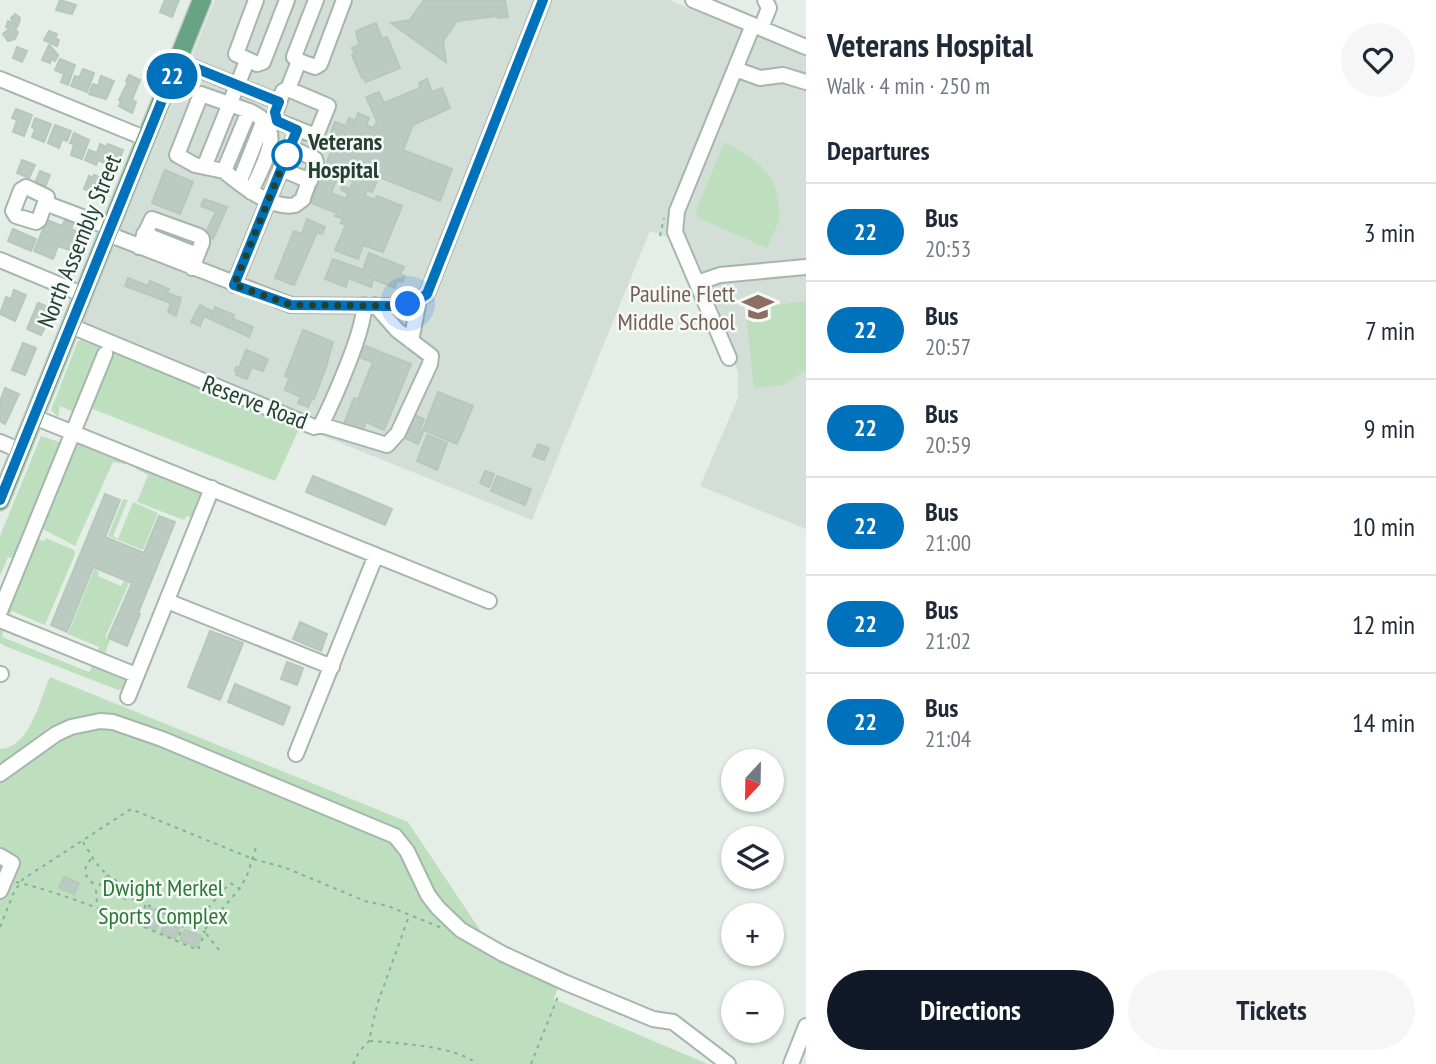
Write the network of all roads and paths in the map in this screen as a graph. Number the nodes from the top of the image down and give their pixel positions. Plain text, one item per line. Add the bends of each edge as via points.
1 (202, 0) edge
2 (256, 0) edge
3 (287, 0) edge
4 (316, 0) edge
5 (344, 0) edge
6 (543, 0) edge
7 (693, 0) edge
8 (765, 0) edge
9 (757, 26) junction
10 (806, 47) edge
11 (178, 61) junction
12 (247, 61) junction
13 (299, 61) junction
14 (735, 69) junction
15 (0, 79) edge
16 (806, 82) edge
17 (237, 84) junction
18 (288, 89) junction
19 (279, 102) junction
20 (230, 103) junction
21 (248, 111) junction
22 (297, 130) junction
23 (147, 139) junction
24 (290, 147) junction
25 (205, 165) junction
26 (281, 169) junction
27 (224, 171) junction
28 (245, 188) junction
29 (305, 192) junction
30 (269, 199) junction
31 (45, 203) dead end
32 (109, 231) junction
33 (142, 240) junction
34 (0, 260) edge
35 (194, 262) junction
36 (806, 267) edge
37 (697, 283) junction
38 (234, 285) junction
39 (84, 295) junction
40 (419, 300) junction
41 (369, 305) junction
42 (71, 326) junction
43 (411, 341) junction
44 (105, 354) dead end
45 (729, 358) dead end
46 (34, 417) junction
47 (321, 425) junction
48 (73, 432) junction
49 (0, 442) edge
50 (21, 451) junction
51 (212, 488) junction
52 (0, 500) edge
53 (376, 555) junction
54 (167, 601) junction
55 (489, 601) dead end
56 (0, 611) edge
57 (0, 620) edge
58 (332, 667) junction
59 (136, 675) junction
60 (128, 697) dead end
61 (296, 754) dead end
62 (0, 774) edge
63 (82, 841) junction
64 (257, 844) dead end
65 (0, 856) edge
66 (92, 858) junction
67 (253, 859) junction
68 (107, 875) junction
69 (117, 881) junction
70 (20, 883) junction
71 (2, 884) edge
72 (97, 886) junction
73 (240, 889) junction
74 (139, 898) junction
75 (146, 904) junction
76 (97, 906) junction
77 (409, 915) junction
78 (213, 917) junction
79 (184, 923) junction
80 (138, 925) junction
81 (0, 927) edge
82 (445, 930) dead end
83 (205, 932) junction
84 (177, 941) junction
85 (219, 950) dead end
86 (564, 982) junction
87 (806, 1026) edge
88 (369, 1041) junction
89 (354, 1064) edge
90 (477, 1064) edge
91 (531, 1064) edge
92 (728, 1064) edge
93 (791, 1064) edge

1 - 11 main road, North Assembly Street
2 - 12 street via 236,50
3 - 12 street via 263,62
4 - 13 street via 294,57
5 - 13 street via 320,64 315,67
6 - 40 street via 427,294
7 - 9 street
8 - 9 street via 769,8
9 - 10 street
9 - 14 street
11 - 17 street
11 - 23 main road, North Assembly Street
12 - 17 street
13 - 18 street
14 - 16 street via 760,78 783,75
14 - 37 street via 677,211 676,232
15 - 23 street
17 - 19 street
17 - 20 street
18 - 19 street
18 - 22 street via 328,106 316,136
19 - 22 street via 277,121
20 - 21 street
20 - 25 street
20 - 25 street via 201,94 177,151 179,158
21 - 27 street
21 - 28 street via 264,120
22 - 24 street
23 - 32 main road, North Assembly Street
24 - 26 street
24 - 29 street via 315,159
25 - 27 street
26 - 29 street
26 - 30 street
27 - 28 street
28 - 30 street
29 - 30 street via 295,205
30 - 38 street
31 - 32 street
32 - 33 street
32 - 39 main road, North Assembly Street
33 - 35 street
33 - 35 street via 150,221 156,219 198,236 202,243
34 - 39 street
35 - 38 street
36 - 37 street via 720,275
37 - 45 street
38 - 41 street via 291,305
39 - 42 main road, North Assembly Street
40 - 41 street
40 - 43 street
41 - 43 street
41 - 47 street, Reserve Road
42 - 46 main road, North Assembly Street
42 - 47 street, Reserve Road via 314,427
43 - 47 street via 431,355 430,364 398,433 387,445
44 - 48 street
46 - 48 street
46 - 50 main road, North Assembly Street
48 - 51 street
48 - 56 street
49 - 50 street
50 - 52 main road, North Assembly Street
51 - 53 street
51 - 54 street
53 - 55 street
53 - 58 street
54 - 58 street
54 - 59 street
57 - 59 street
58 - 61 street
59 - 60 street
62 - 86 street via 72,727 100,720 124,725 395,836 433,901 461,930
63 - 66 path
63 - 67 path via 131,809
63 - 70 path
64 - 67 path
65 - 71 street via 12,863
66 - 68 path
66 - 72 path via 85,873
67 - 73 path
67 - 77 path
68 - 69 path
68 - 72 path
69 - 74 path
69 - 74 path via 122,898
70 - 71 path
70 - 76 path
70 - 81 path
72 - 76 path
73 - 78 path
73 - 78 path via 230,884 208,908
74 - 75 path
75 - 79 path
75 - 80 path
76 - 80 path
77 - 82 path
77 - 88 path
78 - 83 path
79 - 83 path
79 - 84 path
80 - 84 path
83 - 84 path via 198,950
83 - 85 path
86 - 91 path
86 - 92 street via 653,1019 673,1022
87 - 93 street
88 - 89 path
88 - 90 path via 457,1053

